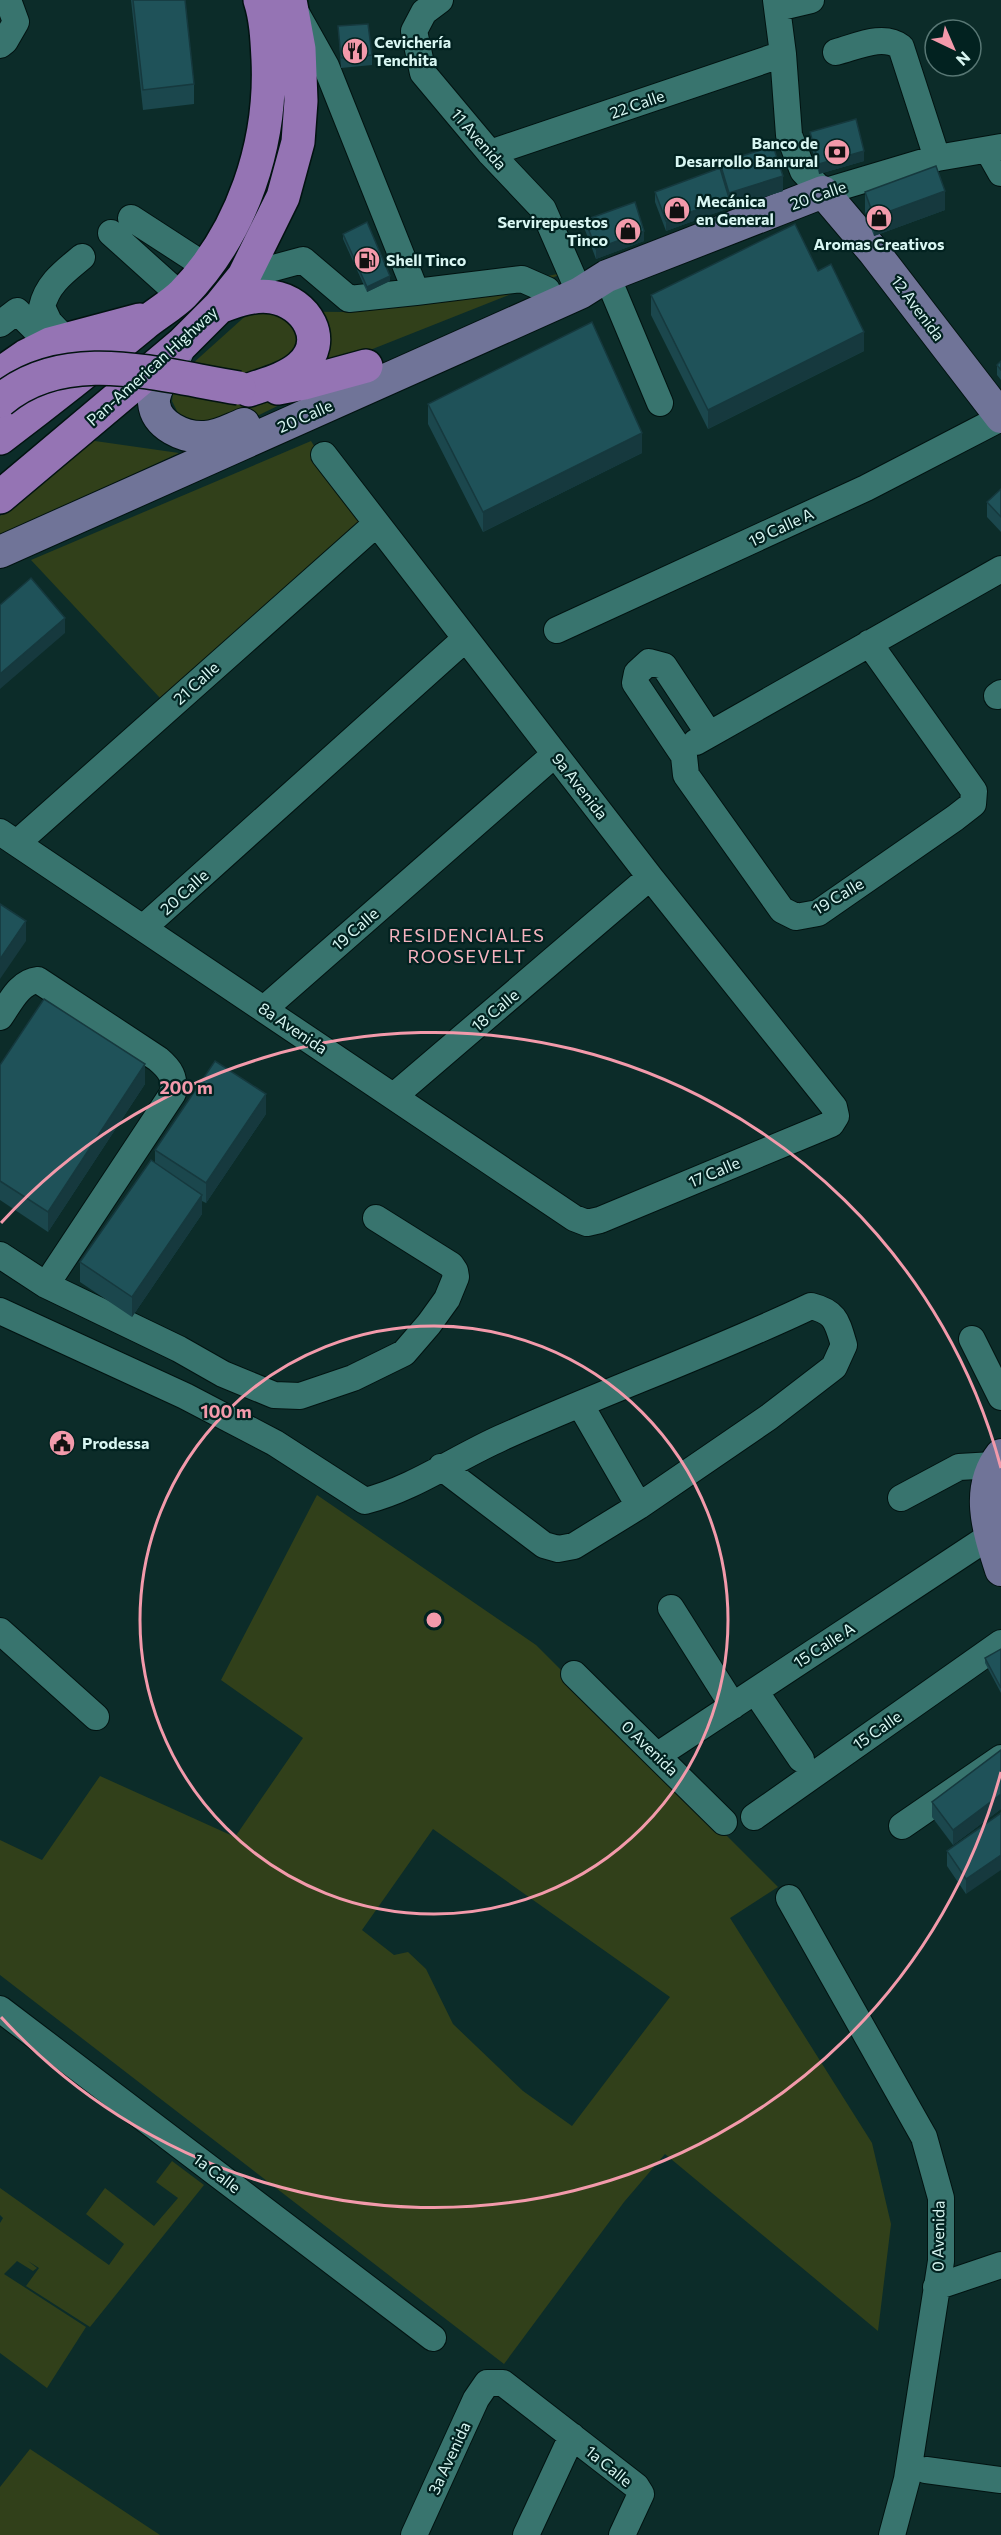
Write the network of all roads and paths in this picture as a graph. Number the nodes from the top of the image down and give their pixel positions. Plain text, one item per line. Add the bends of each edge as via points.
1 (8, 0) edge
2 (440, 0) edge
3 (811, 0) edge
4 (286, 1) edge
5 (777, 4) edge
6 (0, 45) edge
7 (836, 52) dead end
8 (783, 54) junction
9 (994, 149) edge
10 (490, 153) junction
11 (936, 158) junction
12 (1001, 173) edge
13 (823, 192) junction
14 (82, 257) dead end
15 (205, 266) junction
16 (244, 276) junction
17 (607, 276) junction
18 (560, 285) junction
19 (416, 292) junction
20 (181, 296) junction
21 (219, 307) junction
22 (6, 312) edge
23 (154, 316) junction
24 (57, 342) junction
25 (182, 344) junction
26 (366, 366) junction
27 (0, 374) edge
28 (244, 389) junction
29 (0, 401) edge
30 (660, 403) dead end
31 (1001, 417) edge
32 (0, 438) edge
33 (324, 454) dead end
34 (0, 497) edge
35 (376, 524) junction
36 (0, 552) edge
37 (1001, 569) edge
38 (557, 630) dead end
39 (465, 639) junction
40 (869, 643) junction
41 (709, 734) junction
42 (555, 753) junction
43 (684, 756) junction
44 (8, 837) edge
45 (650, 877) junction
46 (143, 928) junction
47 (264, 1009) junction
48 (0, 1017) edge
49 (394, 1096) junction
50 (836, 1116) joint
51 (376, 1218) dead end
52 (587, 1223) joint
53 (0, 1255) edge
54 (46, 1285) junction
55 (0, 1311) edge
56 (972, 1339) dead end
57 (1001, 1398) edge
58 (580, 1404) junction
59 (997, 1460) edge
60 (441, 1467) junction
61 (901, 1498) dead end
62 (639, 1506) junction
63 (990, 1536) junction
64 (1001, 1570) edge
65 (671, 1608) dead end
66 (0, 1631) edge
67 (1001, 1643) edge
68 (574, 1674) dead end
69 (754, 1691) junction
70 (732, 1706) junction
71 (96, 1718) dead end
72 (658, 1755) junction
73 (1001, 1758) edge
74 (801, 1759) dead end
75 (754, 1817) dead end
76 (724, 1822) dead end
77 (902, 1826) dead end
78 (789, 1898) dead end
79 (0, 2009) edge
80 (1001, 2265) edge
81 (936, 2287) junction
82 (434, 2338) dead end
83 (486, 2383) joint
84 (572, 2436) junction
85 (926, 2470) dead end
86 (1001, 2480) edge
87 (414, 2535) edge
88 (526, 2535) edge
89 (622, 2535) edge
90 (892, 2535) edge

1 - 6 street via 16,22
2 - 10 street, 11 Avenida via 424,12 414,31 423,73
3 - 5 street
4 - 15 highway, Pan-American Highway via 267,44 269,84 263,139 232,224
4 - 16 highway, Pan-American Highway via 299,49 298,142 283,197
4 - 19 street via 327,66
5 - 8 street, 12 Avenida
7 - 11 street via 883,40 901,47
8 - 10 street, 22 Calle
8 - 13 street, 12 Avenida via 789,135 803,171
9 - 11 street, 20 Calle
9 - 12 street
10 - 18 street, 11 Avenida via 543,209
11 - 13 street, 20 Calle
13 - 17 main road, 20 Calle
13 - 31 main road, 12 Avenida
14 - 24 street via 45,294 42,307
15 - 20 highway, Pan-American Highway
15 - 20 street via 121,226
16 - 19 street via 303,260 349,299
16 - 21 highway, Pan-American Highway
17 - 18 main road, 20 Calle
17 - 30 street
17 - 36 main road, 20 Calle via 580,294
18 - 19 street via 522,279
18 - 26 main road, 20 Calle
20 - 23 highway, Pan-American Highway
21 - 25 highway, Pan-American Highway
21 - 28 highway via 252,297 272,296 300,308 311,325 313,343 306,361 286,376
22 - 24 street
23 - 24 highway
23 - 32 highway, Pan-American Highway
24 - 27 highway
25 - 26 main road, 20 Calle via 154,404 166,424 188,435 222,434
25 - 34 highway, Pan-American Highway
26 - 28 highway via 304,383
28 - 29 highway, bridge via 118,369 87,368 31,382
31 - 38 street, 19 Calle A via 866,488
33 - 35 street, 9a Avenida
35 - 39 street, 9a Avenida
35 - 44 street, 21 Calle
37 - 40 street
39 - 42 street, 9a Avenida
39 - 46 street, 20 Calle
40 - 41 street
40 - 43 street, 19 Calle via 974,791 973,804 818,913 796,917 782,909 686,775
41 - 43 street via 698,739
41 - 43 street via 664,666 649,662 637,673 635,682
42 - 45 street, 9a Avenida
42 - 47 street, 19 Calle
44 - 46 street, 8a Avenida
45 - 49 street, 18 Calle
45 - 50 street, 9a Avenida via 834,1107
46 - 47 street, 8a Avenida
47 - 49 street, 8a Avenida
48 - 54 street via 21,987 38,980 158,1059 170,1069 175,1080 173,1094
49 - 52 street, 8a Avenida
50 - 52 street, 17 Calle via 831,1124
51 - 54 street via 451,1265 456,1277 447,1299 404,1353 353,1378 300,1396 274,1395 223,1374
53 - 54 street
55 - 60 street via 195,1401 275,1443 365,1501 383,1497
56 - 57 street
58 - 60 street
58 - 62 street
58 - 62 street via 812,1306 826,1310 837,1322 844,1345 834,1367
59 - 61 street via 959,1467
59 - 63 main road via 984,1498
60 - 62 street via 514,1524 544,1545 558,1549 574,1546
63 - 64 main road
63 - 69 street, 15 Calle A
65 - 70 street
66 - 71 street
67 - 75 street, 15 Calle
68 - 72 street, 0 Avenida
69 - 70 street, 15 Calle A
69 - 74 street
70 - 72 street, 15 Calle A
72 - 76 street, 0 Avenida
73 - 77 street
78 - 81 street, 0 Avenida via 924,2137 941,2198 941,2261
79 - 82 street, 1a Calle
80 - 81 street
81 - 90 street, 0 Avenida via 907,2480
83 - 84 street, 1a Calle via 503,2383
83 - 87 street, 3a Avenida
84 - 88 street
84 - 89 street, 1a Calle via 641,2494
85 - 86 street

